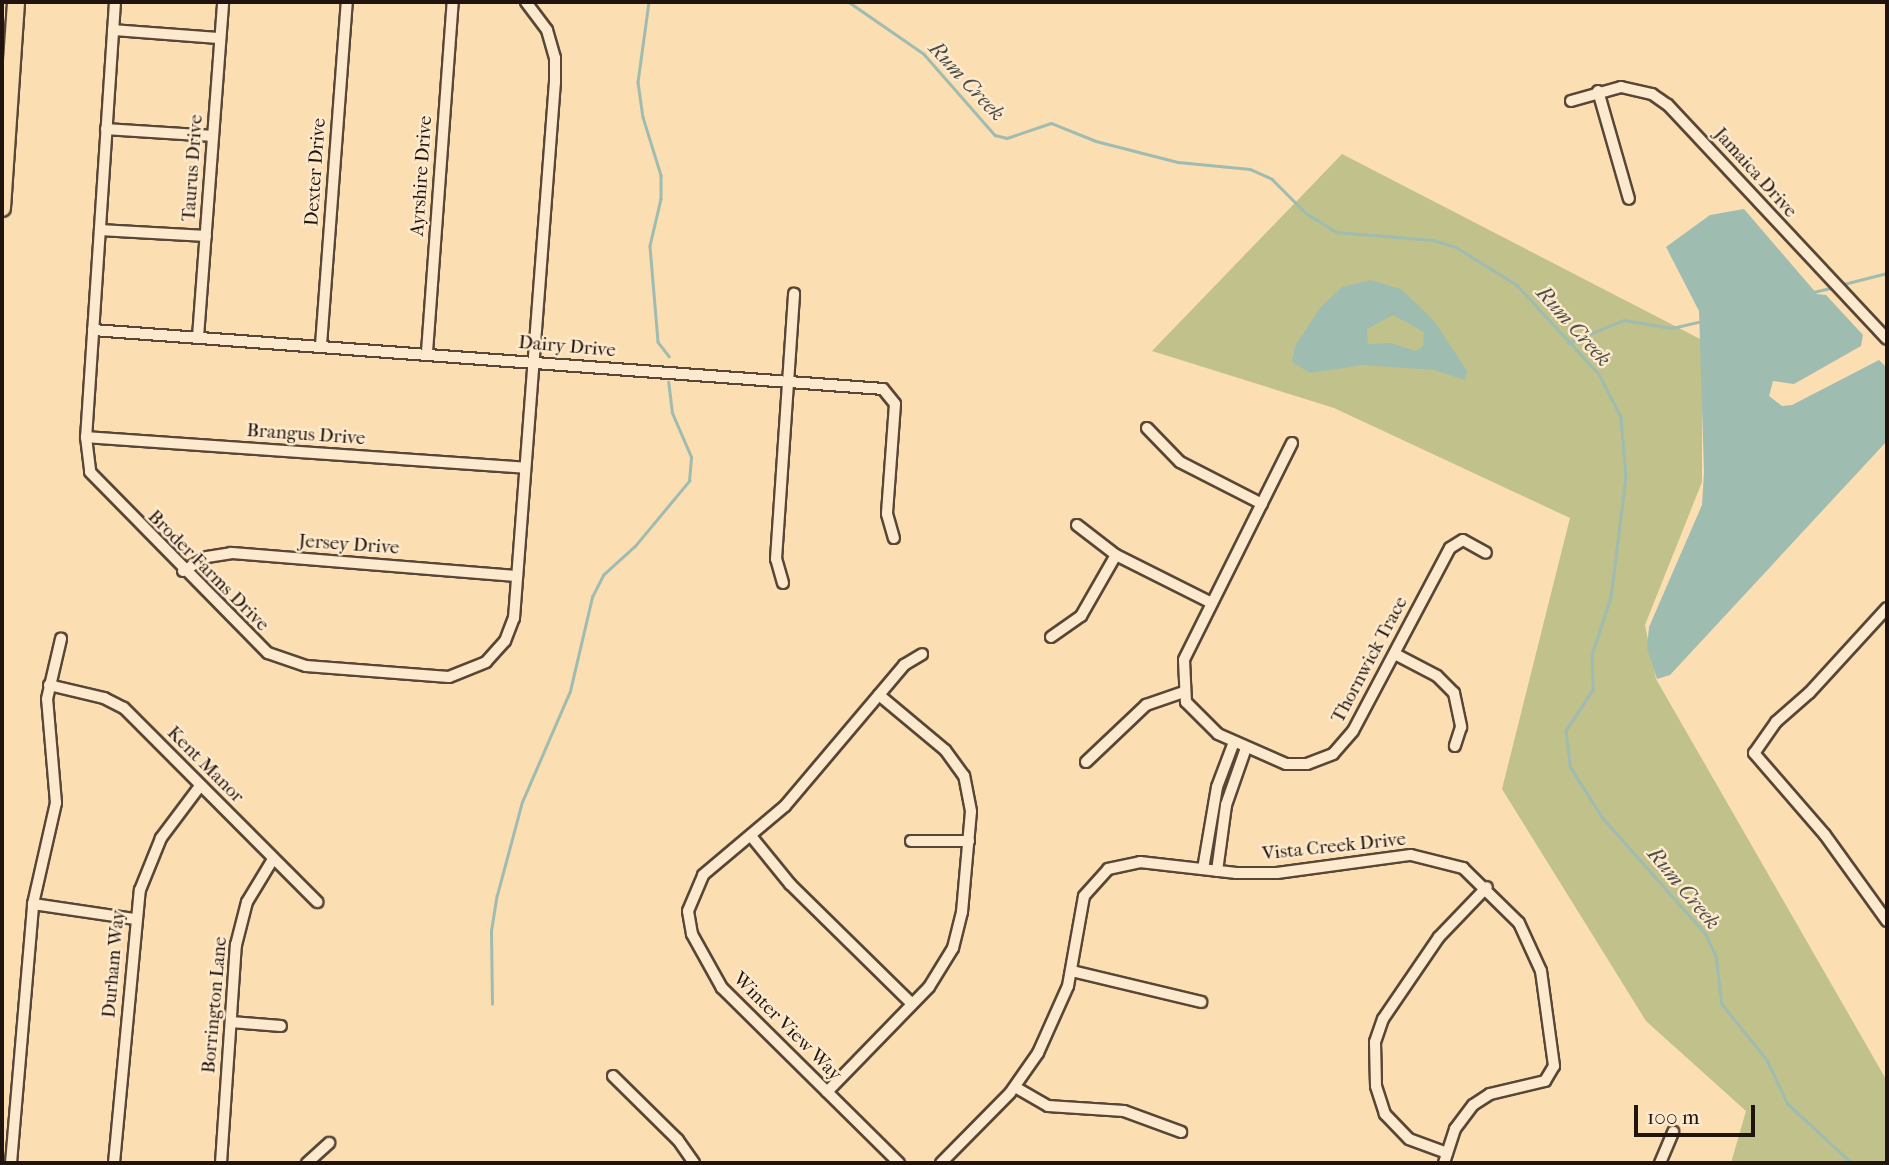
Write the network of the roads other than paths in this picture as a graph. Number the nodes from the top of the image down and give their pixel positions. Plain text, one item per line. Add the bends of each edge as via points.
1 (16, 2) edge
2 (115, 2) edge
3 (223, 2) edge
4 (347, 2) edge
5 (453, 2) edge
6 (526, 2) edge
7 (113, 30) junction
8 (220, 38) junction
9 (1598, 91) junction
10 (1571, 101) dead end
11 (106, 130) junction
12 (213, 136) junction
13 (1629, 199) dead end
14 (2, 208) edge
15 (100, 230) junction
16 (205, 236) junction
17 (794, 294) dead end
18 (93, 330) junction
19 (198, 337) junction
20 (1887, 339) edge
21 (321, 345) junction
22 (427, 352) junction
23 (533, 362) junction
24 (790, 382) junction
25 (1147, 428) dead end
26 (86, 437) junction
27 (1292, 443) dead end
28 (524, 468) junction
29 (1262, 504) junction
30 (1077, 525) dead end
31 (894, 538) dead end
32 (1486, 553) dead end
33 (1116, 555) junction
34 (183, 570) junction
35 (516, 576) junction
36 (783, 583) dead end
37 (1212, 603) junction
38 (1887, 608) edge
39 (1051, 637) dead end
40 (61, 639) dead end
41 (922, 654) dead end
42 (1395, 654) junction
43 (49, 685) junction
44 (1183, 692) junction
45 (879, 695) junction
46 (1234, 742) junction
47 (1455, 746) dead end
48 (1246, 748) junction
49 (1086, 762) dead end
50 (200, 786) junction
51 (1213, 805) junction
52 (1226, 805) junction
53 (751, 835) junction
54 (911, 841) dead end
55 (969, 841) junction
56 (273, 859) junction
57 (1203, 869) junction
58 (1217, 871) junction
59 (1487, 887) junction
60 (317, 902) dead end
61 (33, 904) junction
62 (134, 919) junction
63 (1887, 921) edge
64 (1072, 971) junction
65 (1201, 1002) dead end
66 (912, 1004) junction
67 (231, 1022) junction
68 (281, 1026) dead end
69 (613, 1076) dead end
70 (1015, 1087) junction
71 (827, 1092) junction
72 (1181, 1132) dead end
73 (1673, 1132) dead end
74 (329, 1143) dead end
75 (1446, 1158) edge
76 (11, 1163) edge
77 (114, 1163) edge
78 (221, 1163) edge
79 (307, 1163) edge
80 (694, 1163) edge
81 (899, 1163) edge
82 (942, 1163) edge
83 (1660, 1163) edge

1 - 14 highway
2 - 7 street, Broder Farms Drive
3 - 8 street, Taurus Drive
4 - 21 street, Dexter Drive
5 - 22 street, Ayrshire Drive
6 - 23 street, Broder Farms Drive via 543,21 555,58
7 - 8 street
7 - 11 street, Broder Farms Drive
8 - 12 street, Taurus Drive
9 - 10 street, Jamaica Drive
9 - 13 street
9 - 20 street, Jamaica Drive via 1638,89 1668,105
11 - 12 street
11 - 15 street, Broder Farms Drive
12 - 16 street, Taurus Drive
15 - 16 street
15 - 18 street, Broder Farms Drive
16 - 19 street, Taurus Drive
17 - 24 street
18 - 19 street, Dairy Drive
18 - 26 street, Broder Farms Drive
19 - 21 street, Dairy Drive
21 - 22 street, Dairy Drive
22 - 23 street, Dairy Drive
23 - 24 street, Dairy Drive
23 - 28 street, Broder Farms Drive
24 - 31 street, Dairy Drive via 883,389 893,398 887,514
24 - 36 street via 776,559
25 - 29 street via 1180,462
26 - 28 street, Brangus Drive
26 - 34 street, Broder Farms Drive via 85,457 102,488
27 - 29 street
28 - 35 street, Broder Farms Drive
29 - 37 street
30 - 33 street
32 - 42 street, Thornwick Trace via 1463,540 1450,548
33 - 37 street
33 - 39 street via 1081,616
34 - 35 street, Jersey Drive via 207,557 230,554
34 - 35 street, Broder Farms Drive via 258,646 279,659 306,666 449,677 474,670 505,641 513,618
37 - 44 street via 1186,655
38 - 63 street via 1809,694 1776,722 1754,753 1825,835
40 - 43 street
41 - 45 street, Winter View Way via 909,659
42 - 47 street via 1437,676 1454,694 1461,718
42 - 48 street, Thornwick Trace via 1353,731 1333,754 1295,765
43 - 50 street, Kent Manor via 104,698 124,708
43 - 61 street via 57,803
44 - 46 street, Thornwick Trace via 1199,719
44 - 49 street via 1146,705
45 - 53 street, Winter View Way via 795,796
45 - 55 street via 960,767 971,801
46 - 48 street, Thornwick Trace
46 - 51 street
48 - 52 street
50 - 56 street, Kent Manor
50 - 62 street, Durham Way via 161,838
51 - 52 street
51 - 57 street
52 - 58 street
53 - 66 street via 790,884
53 - 71 street, Winter View Way via 699,879 688,905 689,923 722,988
54 - 55 street
55 - 66 street via 957,936 938,975
56 - 60 street, Kent Manor
56 - 67 street, Borrington Lane via 257,879 242,915
57 - 58 street, Vista Creek Drive
57 - 64 street, Vista Creek Drive via 1130,862 1103,872 1084,896
58 - 59 street, Vista Creek Drive via 1278,873 1419,855 1457,865
59 - 75 street via 1439,937 1386,1014 1375,1042 1377,1091 1385,1114 1409,1139
59 - 75 street, Vista Creek Drive via 1519,923 1539,964 1554,1066 1550,1077 1477,1102 1458,1124
61 - 62 street
61 - 76 street
62 - 77 street, Durham Way
64 - 65 street
64 - 70 street, Vista Creek Drive via 1042,1045
66 - 71 street
67 - 68 street
67 - 78 street, Borrington Lane
69 - 80 street via 678,1140
70 - 72 street via 1048,1106 1124,1111
70 - 82 street, Vista Creek Drive
71 - 81 street, Winter View Way
73 - 83 street
74 - 79 street

